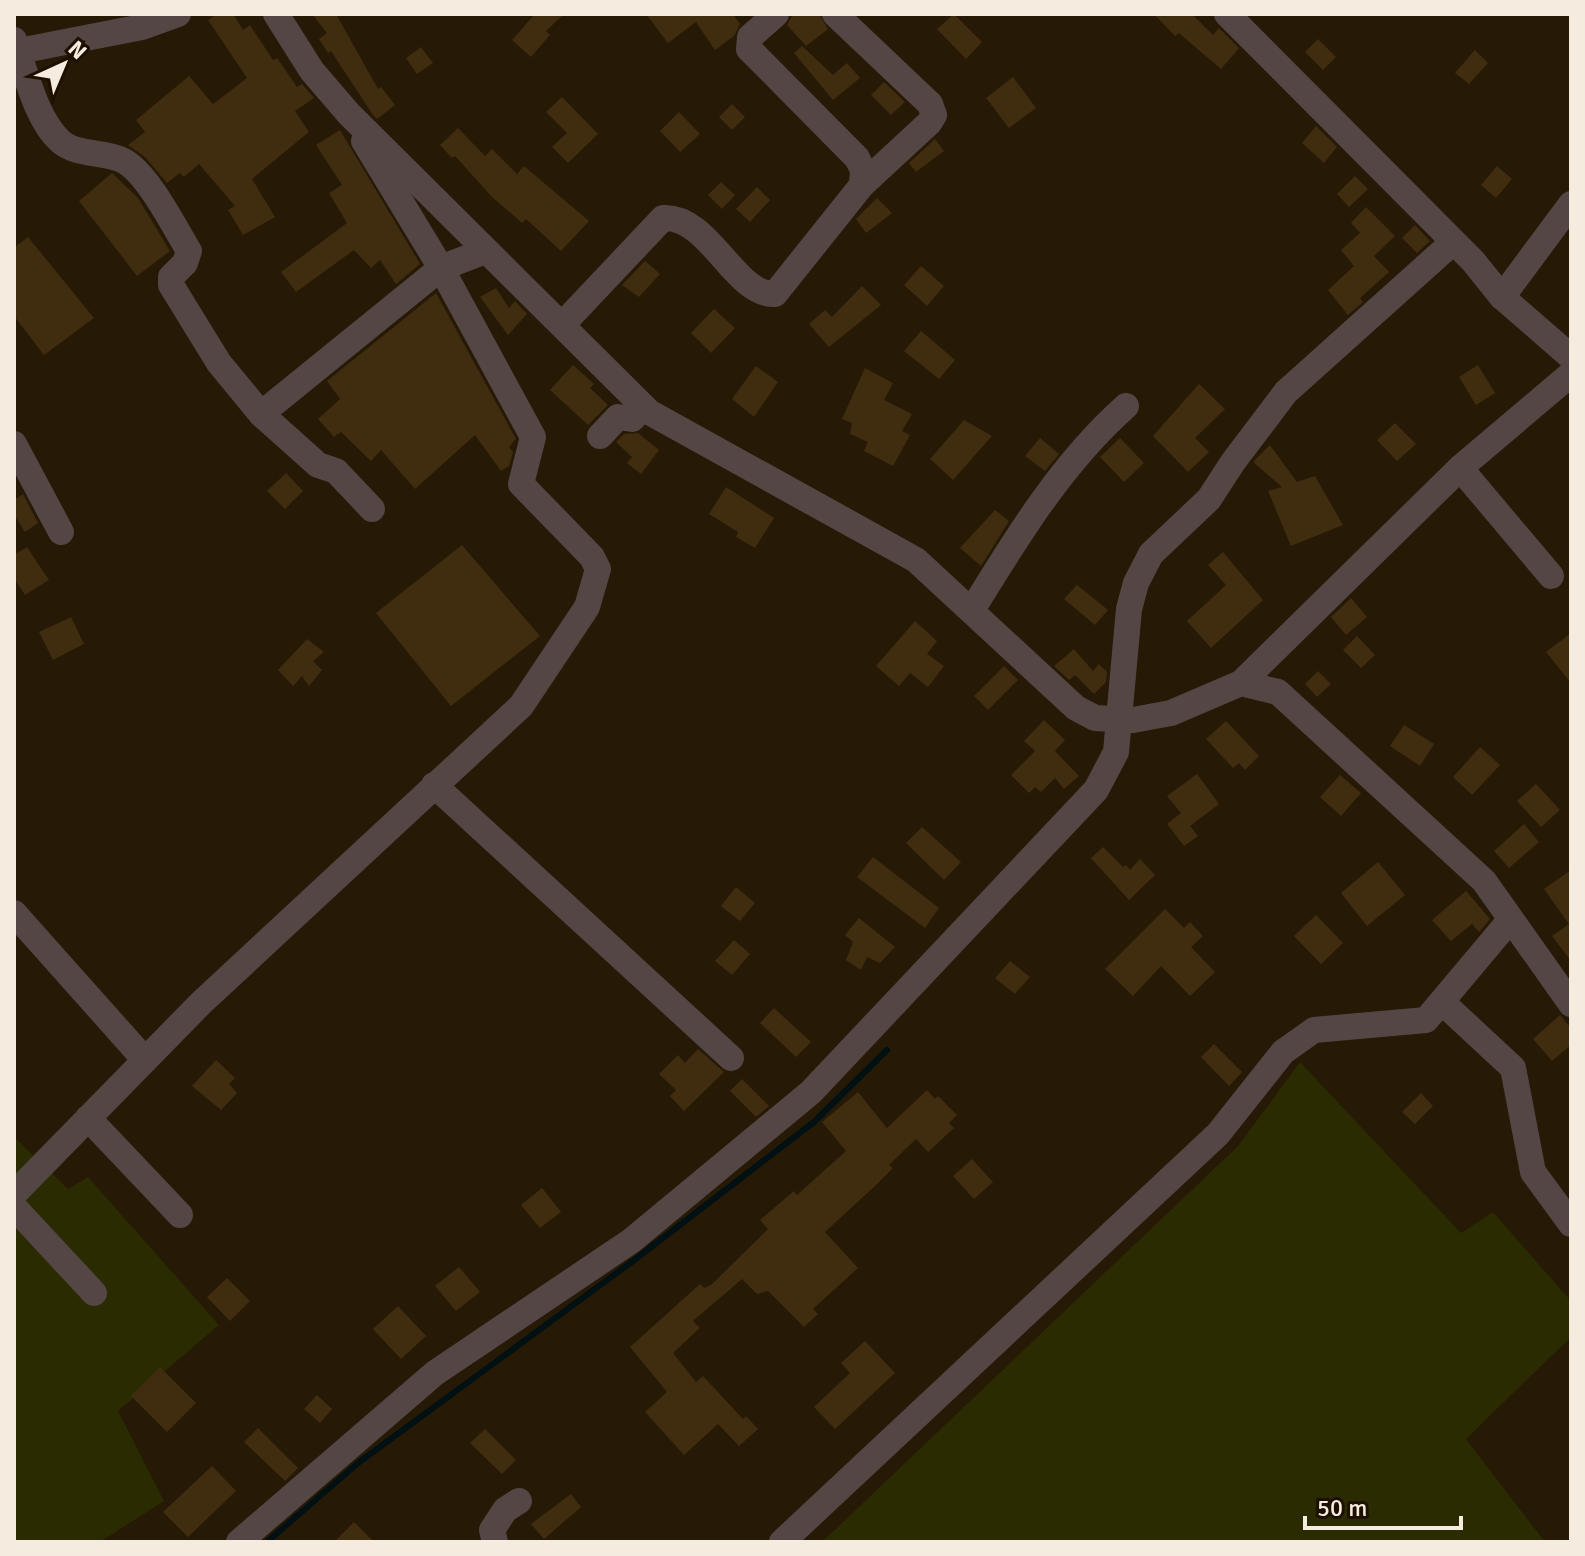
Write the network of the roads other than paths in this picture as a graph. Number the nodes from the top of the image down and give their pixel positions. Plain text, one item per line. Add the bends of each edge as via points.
1 (178, 14) edge
2 (276, 14) edge
3 (776, 14) edge
4 (835, 14) edge
5 (1227, 14) edge
6 (15, 47) edge
7 (349, 114) junction
8 (862, 185) junction
9 (1571, 204) edge
10 (1452, 243) junction
11 (485, 251) junction
12 (441, 268) junction
13 (1493, 281) junction
14 (562, 325) junction
15 (1571, 357) edge
16 (1571, 374) edge
17 (1126, 406) dead end
18 (644, 407) junction
19 (261, 414) junction
20 (600, 436) dead end
21 (14, 444) edge
22 (1460, 468) junction
23 (372, 509) dead end
24 (61, 532) dead end
25 (1551, 576) dead end
26 (972, 610) junction
27 (1241, 683) junction
28 (1125, 720) junction
29 (434, 785) junction
30 (14, 913) edge
31 (1510, 920) junction
32 (1443, 1003) junction
33 (1571, 1004) edge
34 (731, 1058) dead end
35 (145, 1060) junction
36 (88, 1118) junction
37 (14, 1194) edge
38 (14, 1207) edge
39 (180, 1215) dead end
40 (1571, 1224) edge
41 (94, 1293) dead end
42 (519, 1501) dead end
43 (239, 1542) edge
44 (495, 1542) edge
45 (782, 1542) edge

1 - 6 street via 142,27
2 - 7 street via 312,71
3 - 8 street via 750,37 749,49 857,158
4 - 8 street via 930,104 934,115
5 - 10 street
6 - 19 street via 46,124 59,141 124,160 158,197 189,251 171,285 219,363
7 - 11 street
7 - 12 street
8 - 14 street via 775,294 748,281 691,226 663,218
9 - 13 street via 1532,255
10 - 13 street
10 - 28 street via 1286,392 1209,499 1151,554 1129,609
11 - 12 street
11 - 14 street
12 - 19 street
12 - 29 street via 533,437 521,484 598,569 587,607 521,706
13 - 15 street
14 - 18 street
16 - 22 street
17 - 26 street via 1090,438 1051,486
18 - 20 street via 632,419 618,417
18 - 26 street via 916,560
19 - 23 street via 318,465 336,471
21 - 24 street
22 - 25 street
22 - 27 street
26 - 28 street via 1076,708 1095,718
27 - 28 street via 1163,715
27 - 31 street via 1278,692 1484,881
28 - 43 street via 1096,790 811,1092 631,1241 435,1373
29 - 34 street
29 - 35 street
30 - 35 street
31 - 32 street
31 - 33 street
32 - 40 street via 1513,1068 1533,1172
32 - 45 street via 1426,1020 1314,1030 1283,1052 1218,1134
35 - 36 street
36 - 37 street
36 - 39 street
38 - 41 street
42 - 44 street via 505,1510 492,1530

